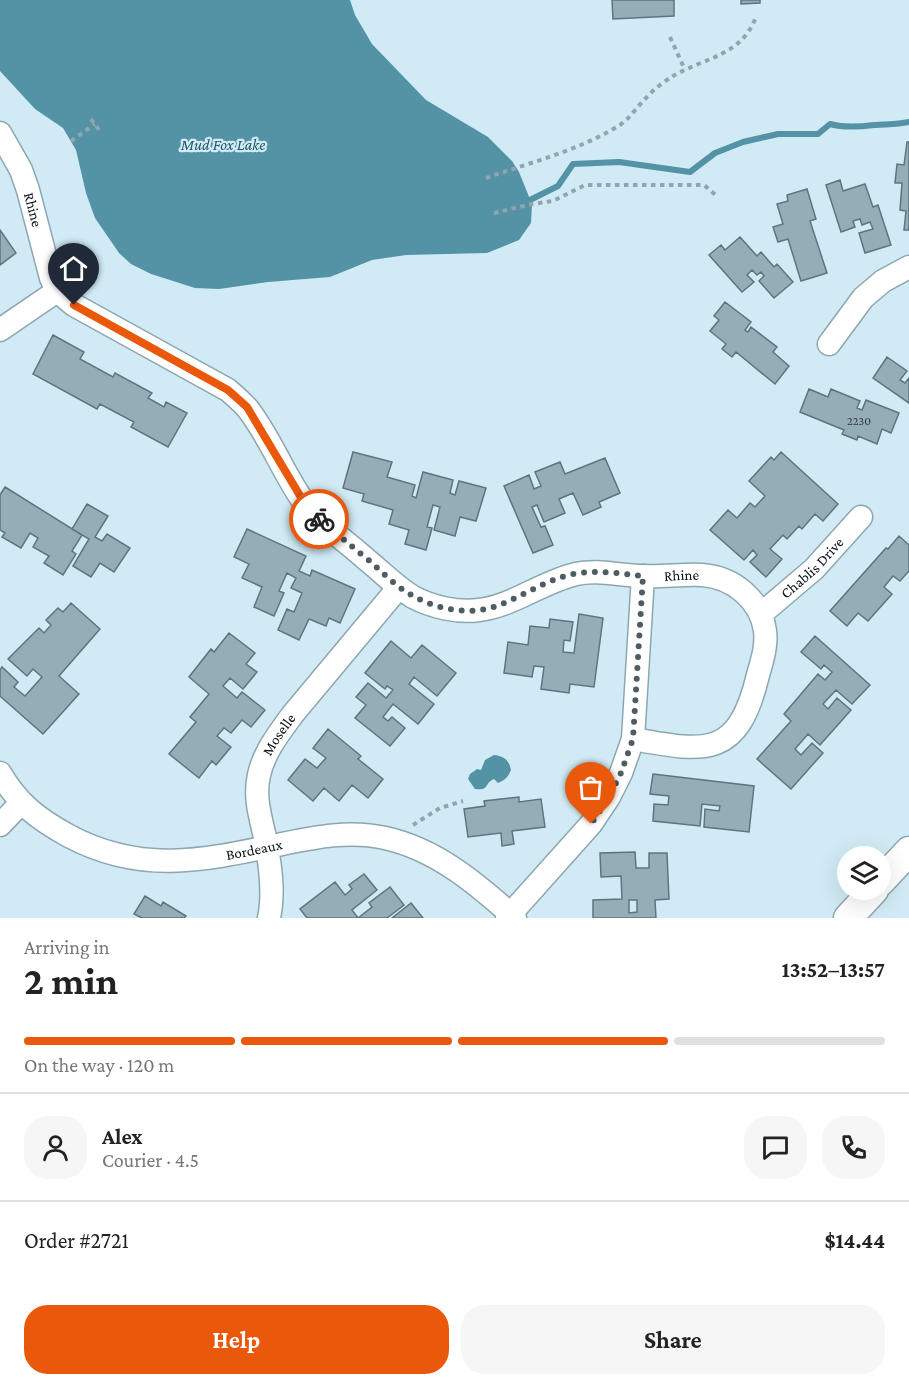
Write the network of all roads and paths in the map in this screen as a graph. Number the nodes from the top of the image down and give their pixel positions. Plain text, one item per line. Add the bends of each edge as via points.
1 (756, 16) dead end
2 (670, 37) dead end
3 (685, 70) junction
4 (92, 119) dead end
5 (95, 124) junction
6 (99, 130) dead end
7 (0, 133) edge
8 (71, 141) dead end
9 (486, 178) dead end
10 (718, 198) dead end
11 (494, 213) dead end
12 (909, 267) edge
13 (57, 291) junction
14 (0, 330) edge
15 (829, 344) dead end
16 (861, 518) dead end
17 (643, 576) junction
18 (399, 587) junction
19 (760, 614) junction
20 (633, 739) junction
21 (0, 773) edge
22 (463, 801) dead end
23 (21, 803) junction
24 (0, 825) edge
25 (407, 833) dead end
26 (267, 847) junction
27 (909, 850) edge
28 (891, 870) edge
29 (865, 900) edge
30 (511, 917) edge
31 (269, 918) edge
32 (848, 918) edge

1 - 3 path via 751,31 731,50
2 - 3 path
3 - 9 path via 648,95 616,128
4 - 5 path
5 - 6 path
5 - 8 path
7 - 13 street, Rhine via 21,170
10 - 11 path via 704,185 585,185 553,201
12 - 15 street via 863,298
13 - 14 street
13 - 18 street, Rhine via 74,305 228,390 247,407 302,499 318,518
16 - 19 street, Chablis Drive via 814,569
17 - 18 street, Rhine via 579,573 555,579 497,606 457,611 429,604
17 - 19 street, Rhine via 704,575 730,582
17 - 20 street
18 - 26 street, Moselle via 292,714 269,749 257,792
19 - 20 street via 765,631 763,658 750,704 739,726 724,739 699,748
20 - 30 street via 621,773 591,824
21 - 23 street, Bordeaux
22 - 25 path via 440,808 412,825
23 - 24 street
23 - 26 street, Bordeaux via 39,819 83,843 102,852 134,858 193,860
26 - 30 street, Bordeaux via 328,835 384,838 417,848 450,865
26 - 31 street, Moselle via 272,891
27 - 28 street
29 - 32 street

